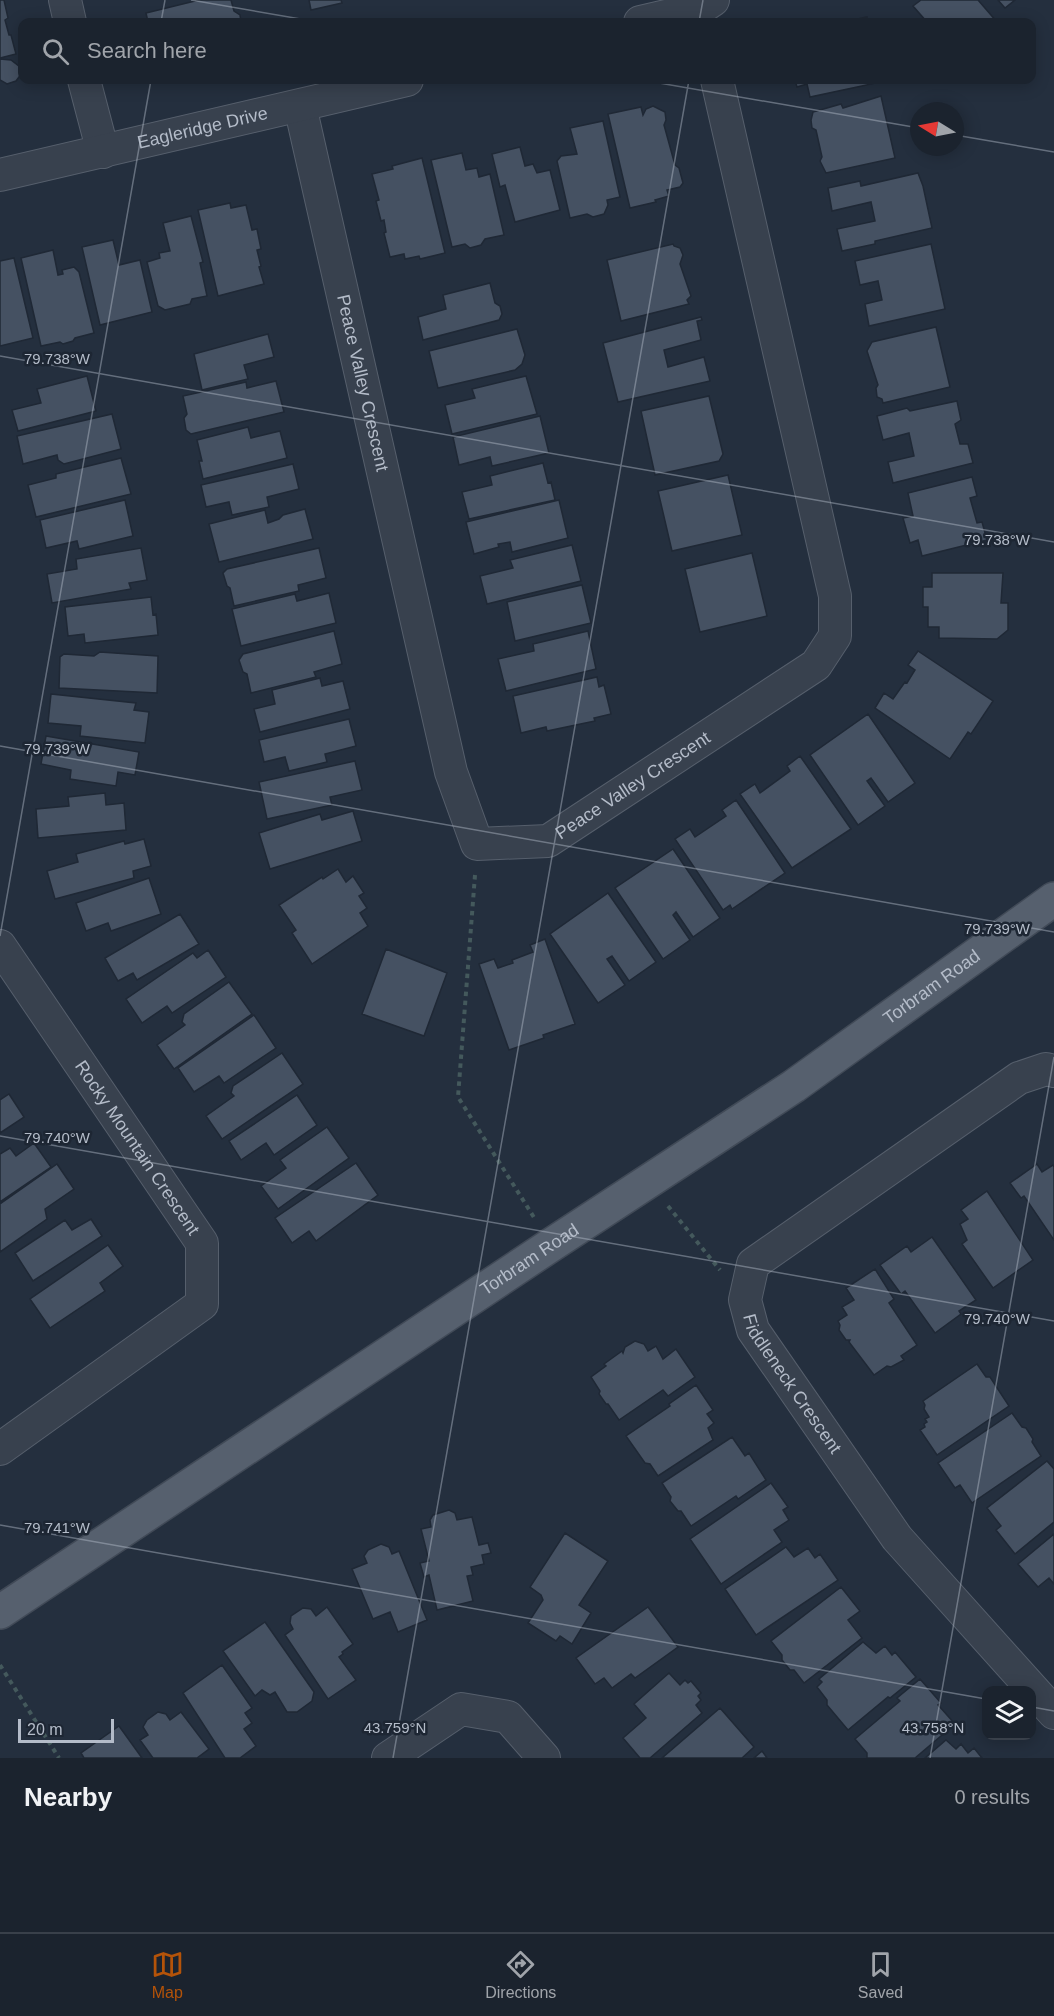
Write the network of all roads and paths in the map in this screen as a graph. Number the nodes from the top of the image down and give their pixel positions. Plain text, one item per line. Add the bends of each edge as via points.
1 (64, 0) edge
2 (706, 10) edge
3 (69, 18) edge
4 (662, 18) edge
5 (85, 84) edge
6 (391, 84) edge
7 (718, 84) edge
8 (300, 106) junction
9 (103, 152) junction
10 (0, 176) edge
11 (477, 844) junction
12 (1054, 899) edge
13 (0, 946) edge
14 (1054, 1071) edge
15 (649, 1182) junction
16 (551, 1245) junction
17 (745, 1300) junction
18 (0, 1449) edge
19 (0, 1612) edge
20 (0, 1665) edge
21 (1054, 1713) edge
22 (59, 1758) edge
23 (388, 1758) edge
24 (544, 1758) edge

1 - 3 street
2 - 4 street
5 - 9 street
6 - 8 street, Eagleridge Drive
7 - 11 street, Peace Valley Crescent via 835,596 835,636 816,665 548,841
8 - 9 street, Eagleridge Drive
8 - 11 street, Peace Valley Crescent via 451,772
9 - 10 street, Eagleridge Drive
11 - 16 path via 458,1096
12 - 15 main road, Torbram Road via 794,1086
13 - 18 street, Rocky Mountain Crescent via 202,1243 202,1304
14 - 17 street, Fiddleneck Crescent via 1046,1069 1018,1078 753,1264
15 - 16 main road, Torbram Road
15 - 17 path
16 - 19 main road, Torbram Road
17 - 21 street, Fiddleneck Crescent via 753,1330 897,1538
20 - 22 path
23 - 24 street via 461,1709 508,1716

